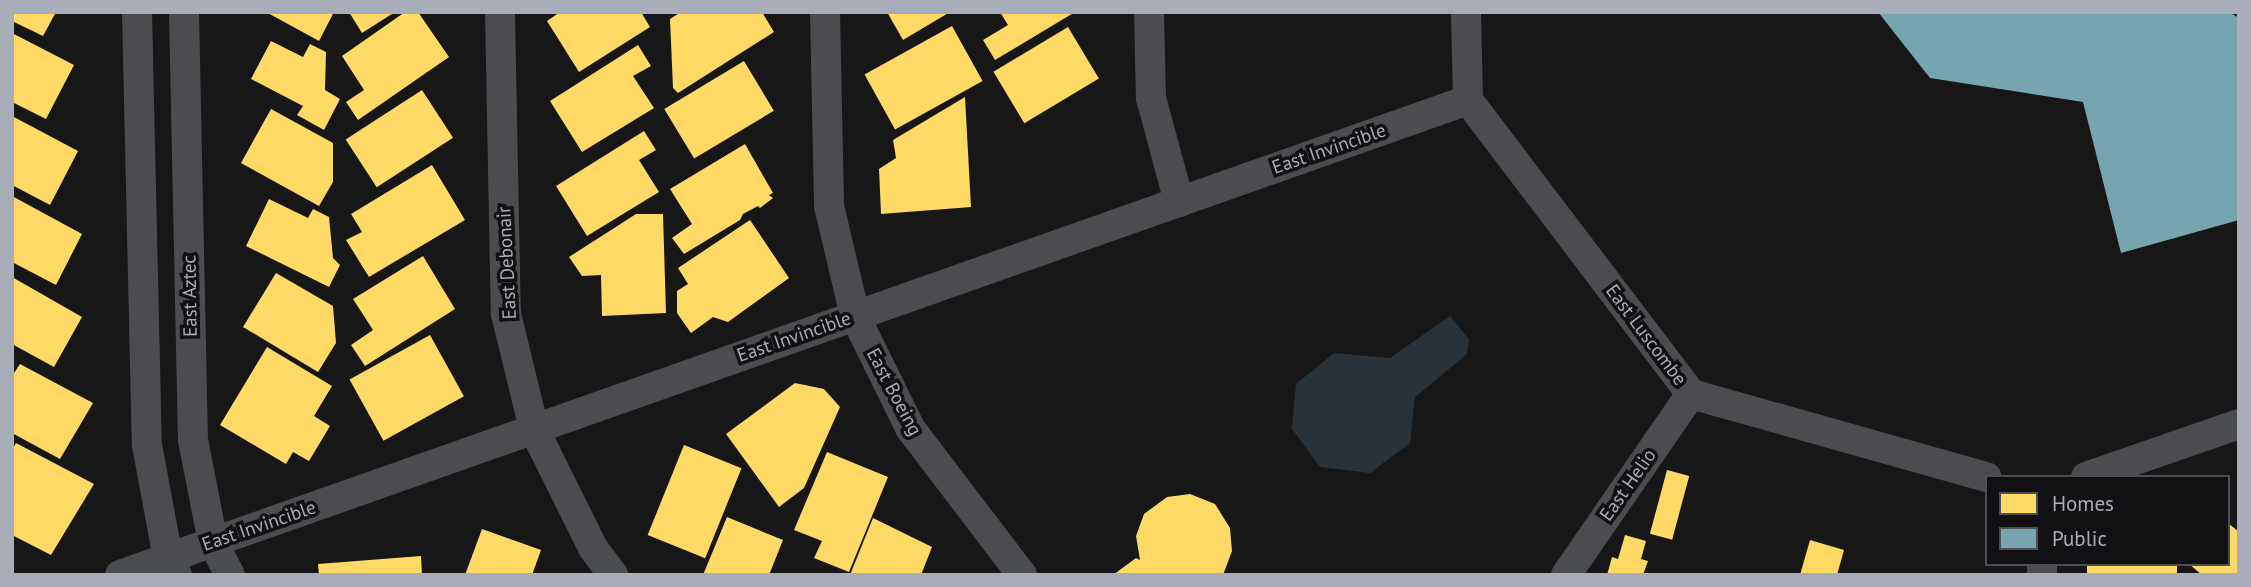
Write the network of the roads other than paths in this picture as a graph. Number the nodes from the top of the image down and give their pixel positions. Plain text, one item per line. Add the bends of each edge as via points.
1 (137, 12) edge
2 (184, 12) edge
3 (500, 12) edge
4 (825, 12) edge
5 (1149, 12) edge
6 (1466, 12) edge
7 (1468, 100) junction
8 (1180, 202) junction
9 (855, 316) junction
10 (1691, 394) junction
11 (2239, 424) edge
12 (534, 429) junction
13 (2092, 475) edge
14 (1985, 476) edge
15 (213, 542) junction
16 (173, 566) edge
17 (120, 575) edge
18 (230, 575) edge
19 (613, 575) edge
20 (1022, 575) edge
21 (1566, 575) edge

1 - 16 lane via 146,446
2 - 15 lane, East Aztec via 193,440
3 - 12 lane, East Debonair via 506,314
4 - 9 lane, East Boeing via 829,206
5 - 8 lane via 1151,98
6 - 7 lane
7 - 8 lane, East Invincible
7 - 10 lane, East Luscombe
8 - 9 lane, East Invincible
9 - 12 lane, East Invincible
9 - 20 lane, East Boeing via 909,428
10 - 14 lane, East Luscombe
10 - 21 lane, East Helio
11 - 13 lane
12 - 15 lane, East Invincible
12 - 19 lane, East Debonair via 593,548
15 - 16 lane, East Invincible
15 - 18 lane, East Aztec
16 - 17 lane, East Invincible

